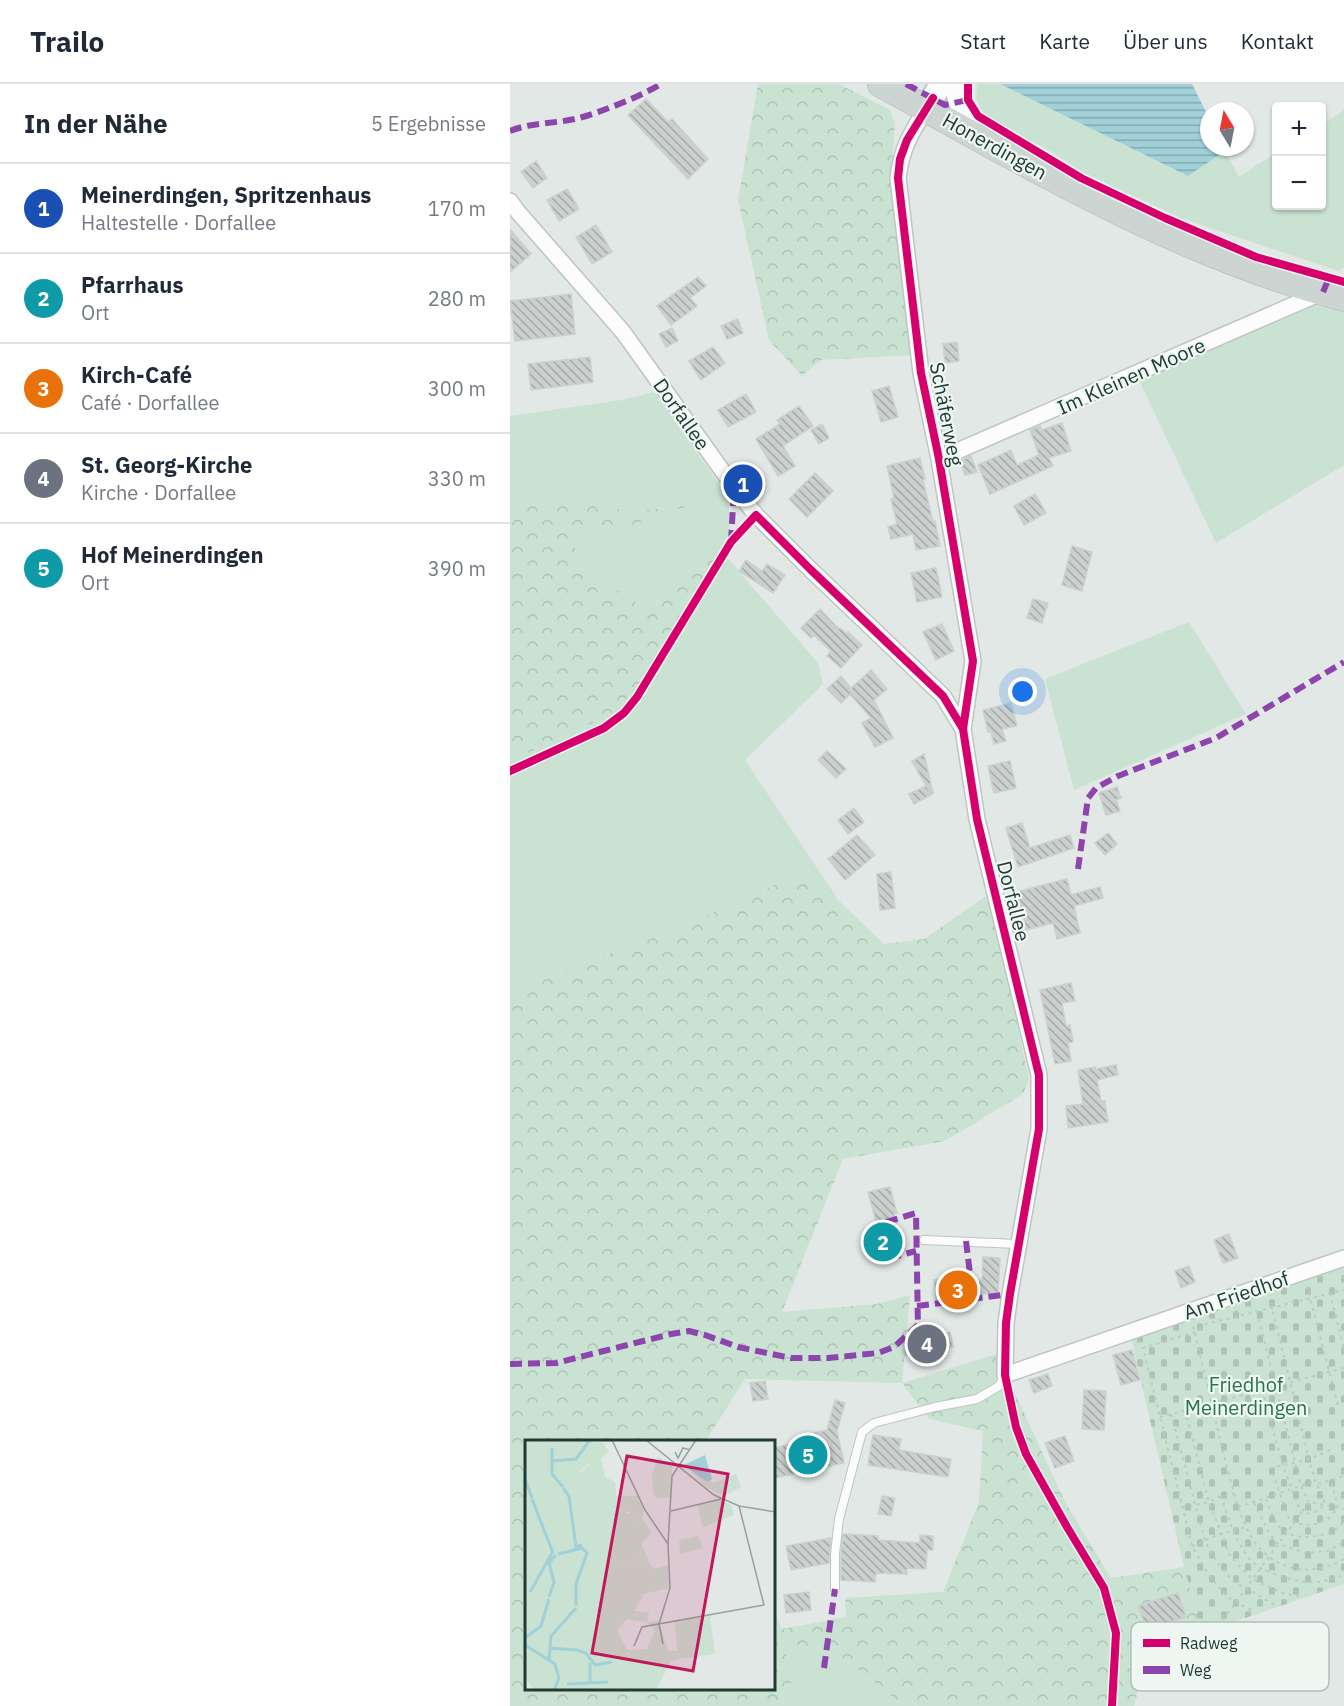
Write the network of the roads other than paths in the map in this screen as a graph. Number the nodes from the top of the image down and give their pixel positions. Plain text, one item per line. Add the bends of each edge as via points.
1 (882, 84) edge
2 (941, 84) edge
3 (955, 84) edge
4 (926, 109) junction
5 (972, 134) junction
6 (510, 201) edge
7 (1333, 295) edge
8 (939, 459) junction
9 (970, 681) junction
10 (943, 696) junction
11 (963, 729) junction
12 (924, 1240) dead end
13 (1018, 1244) junction
14 (1344, 1258) edge
15 (1005, 1375) junction
16 (1067, 1527) dead end
17 (835, 1589) dead end

1 - 4 main road, Honerdingen
2 - 4 street
3 - 5 street
4 - 5 main road, Honerdingen
4 - 8 street, Schäferweg via 907,140 898,178 921,373
5 - 7 main road, Honerdingen via 1144,223 1263,273
6 - 10 street, Dorfallee via 623,332 756,515
7 - 8 street, Im Kleinen Moore
8 - 9 street, Schäferweg via 974,661
9 - 10 street
9 - 11 street, Schäferweg
10 - 11 street, Dorfallee
11 - 13 street, Dorfallee via 977,819 1039,1075 1039,1129
12 - 13 lane
13 - 15 street, Dorfallee via 1006,1323
14 - 15 street, Am Friedhof
15 - 16 lane via 1026,1454
15 - 17 lane via 999,1386 977,1399 874,1424 862,1432 839,1519

